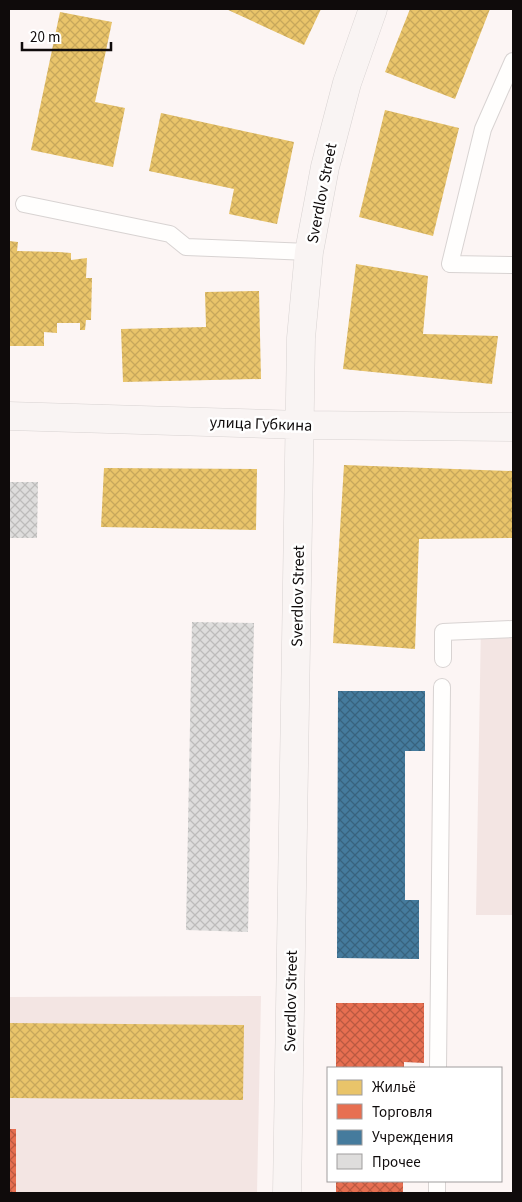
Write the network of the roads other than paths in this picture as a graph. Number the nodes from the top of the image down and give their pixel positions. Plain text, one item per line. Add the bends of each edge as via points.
1 (373, 9) edge
2 (513, 61) edge
3 (24, 204) dead end
4 (309, 252) junction
5 (513, 265) edge
6 (9, 416) edge
7 (301, 425) junction
8 (513, 427) edge
9 (513, 629) edge
10 (443, 659) dead end
11 (442, 687) dead end
12 (438, 1067) edge
13 (286, 1193) edge

1 - 4 street, Sverdlov Street via 347,83 324,167
2 - 5 lane via 483,129 450,264
3 - 4 lane via 170,234 186,247
4 - 7 street, Sverdlov Street via 301,338
6 - 7 street, улица Губкина
7 - 8 street, улица Губкина
7 - 13 street, Sverdlov Street
9 - 10 lane via 443,632
11 - 12 lane

